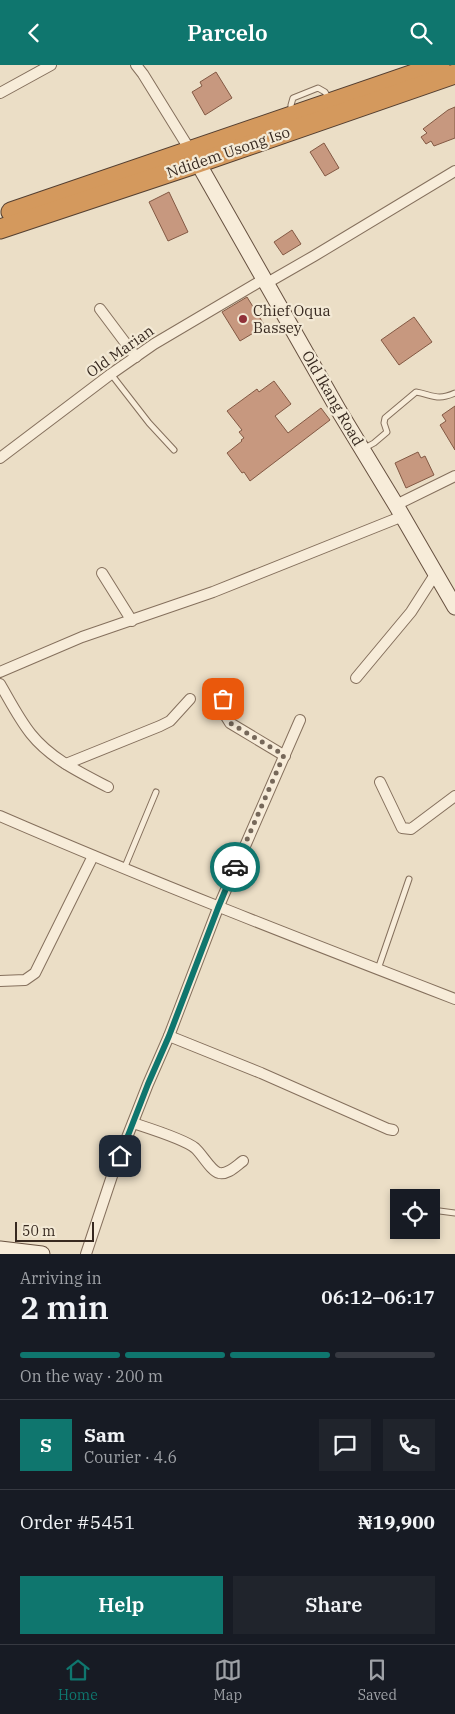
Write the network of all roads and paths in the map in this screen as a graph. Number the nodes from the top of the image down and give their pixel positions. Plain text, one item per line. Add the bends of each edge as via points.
1 (51, 65) edge
2 (136, 65) edge
3 (440, 65) edge
4 (455, 74) edge
5 (0, 93) edge
6 (194, 157) junction
7 (455, 171) edge
8 (0, 215) edge
9 (0, 229) edge
10 (265, 281) junction
11 (100, 309) dead end
12 (136, 357) junction
13 (111, 374) junction
14 (455, 393) edge
15 (362, 449) junction
16 (174, 450) dead end
17 (0, 458) edge
18 (455, 476) edge
19 (400, 511) junction
20 (102, 573) dead end
21 (436, 573) junction
22 (455, 607) edge
23 (132, 621) junction
24 (0, 671) edge
25 (356, 679) dead end
26 (0, 684) edge
27 (190, 699) dead end
28 (223, 699) dead end
29 (300, 720) dead end
30 (284, 755) junction
31 (66, 764) junction
32 (380, 782) dead end
33 (108, 787) dead end
34 (156, 792) dead end
35 (455, 795) edge
36 (0, 816) edge
37 (93, 856) junction
38 (124, 869) junction
39 (409, 879) dead end
40 (218, 908) junction
41 (378, 969) junction
42 (0, 981) edge
43 (455, 999) edge
44 (169, 1036) junction
45 (133, 1123) junction
46 (393, 1129) dead end
47 (243, 1161) dead end
48 (440, 1211) edge
49 (455, 1213) edge
50 (0, 1249) edge
51 (42, 1254) edge
52 (86, 1254) edge

1 - 5 street
2 - 6 street
3 - 6 highway, Ndidem Usong Iso via 292,115
4 - 6 highway, Ndidem Usong Iso
6 - 8 highway, Ndidem Usong Iso
6 - 9 highway, Ndidem Usong Iso
6 - 10 street, Old Ikang Road
7 - 10 street, Old Marian via 314,256
10 - 12 street, Old Marian
10 - 15 street, Old Ikang Road
11 - 12 street
12 - 13 street, Old Marian
13 - 16 lane
13 - 17 street, Old Marian
14 - 15 lane via 445,398 416,392 385,418 387,432
15 - 19 street, Old Ikang Road
18 - 19 street
19 - 21 street, Old Ikang Road
19 - 23 street via 213,591
20 - 23 street
21 - 22 street, Old Ikang Road
21 - 25 street via 411,612
23 - 24 street via 82,637
26 - 31 street via 32,735
27 - 31 street via 170,721
28 - 30 street via 223,708 230,723
29 - 30 street
30 - 40 street
31 - 33 street
32 - 35 street via 402,828 406,830
34 - 38 lane
36 - 37 street
37 - 38 street
37 - 42 street via 35,973 25,981
38 - 40 street
39 - 41 lane
40 - 41 street
40 - 44 street
41 - 43 street
44 - 45 street
44 - 46 street
45 - 47 street via 189,1144 214,1171 227,1172
45 - 52 street
48 - 49 lane
50 - 51 street

